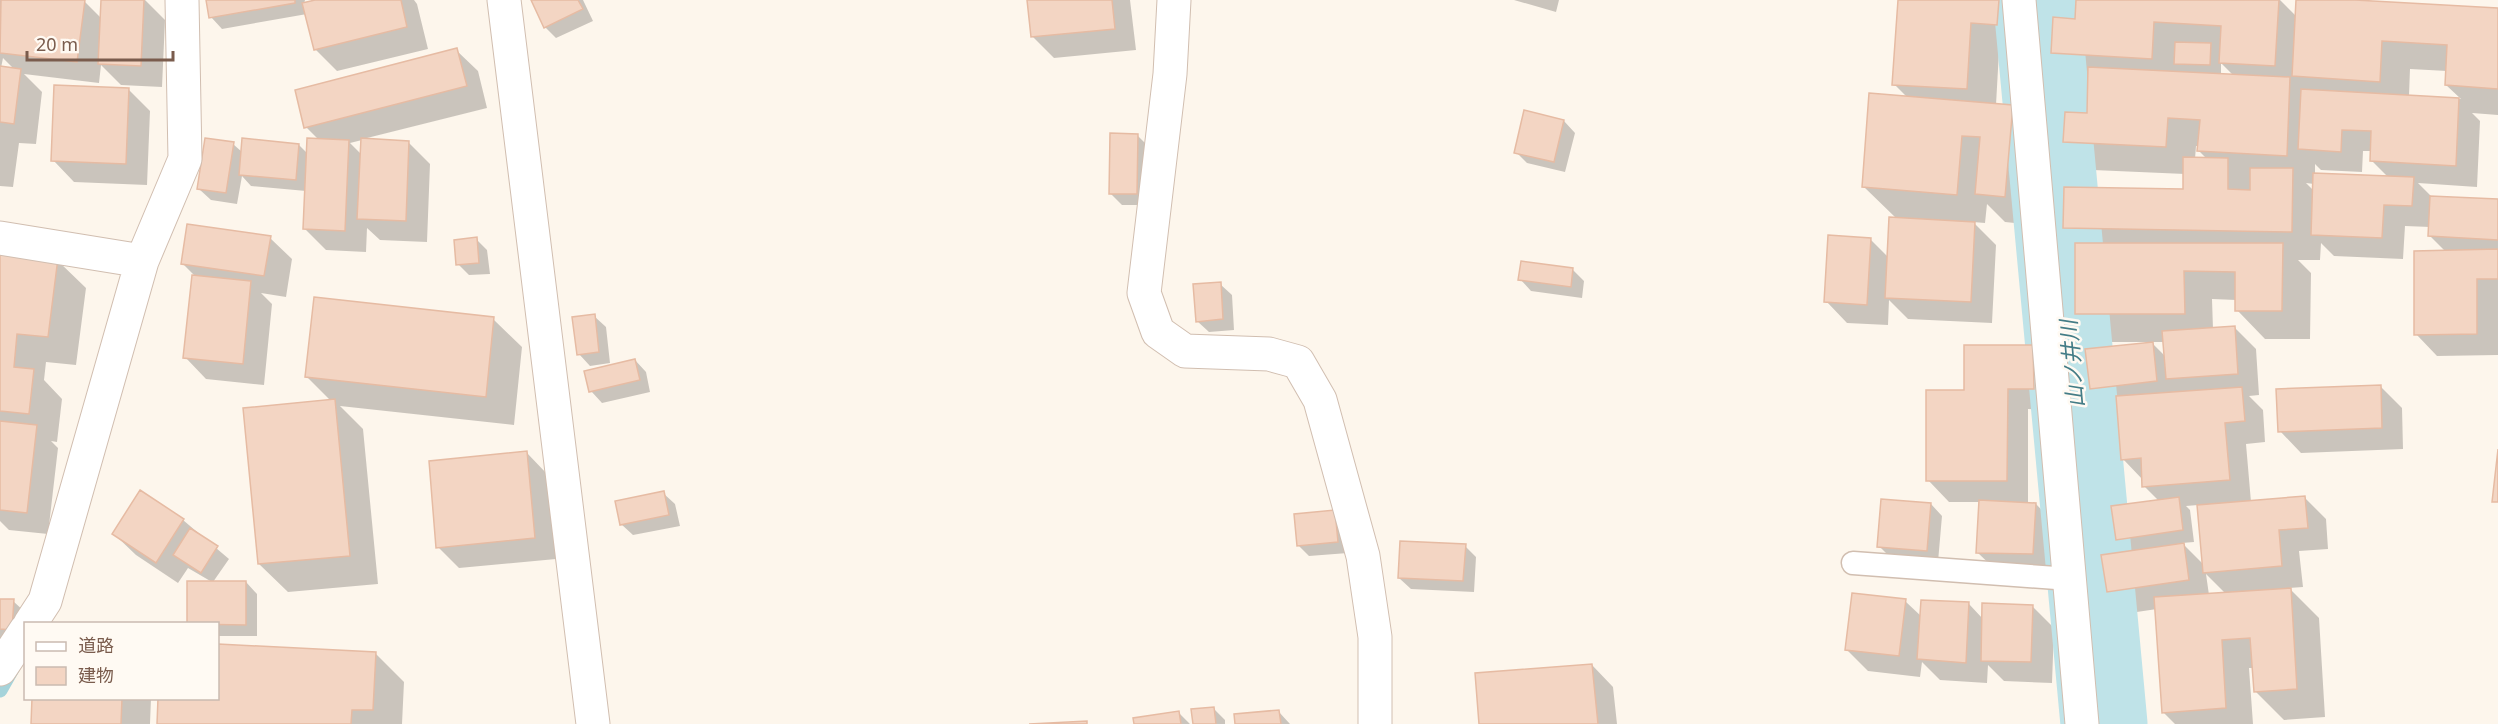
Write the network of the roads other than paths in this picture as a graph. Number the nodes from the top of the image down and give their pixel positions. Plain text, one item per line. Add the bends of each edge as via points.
1 (182, 0) edge
2 (504, 0) edge
3 (1174, 0) edge
4 (2019, 0) edge
5 (0, 237) edge
6 (142, 261) junction
7 (1853, 563) dead end
8 (2070, 579) junction
9 (31, 622) edge
10 (24, 633) edge
11 (0, 669) edge
12 (592, 724) edge
13 (1375, 724) edge
14 (2082, 724) edge

1 - 6 street via 185,159
2 - 12 street
3 - 13 street via 1170,74 1144,293 1158,332 1185,351 1269,354 1298,362 1320,400 1363,556 1375,637
4 - 8 street
5 - 6 street
6 - 9 street via 45,601
7 - 8 lane
8 - 14 street
10 - 11 street

